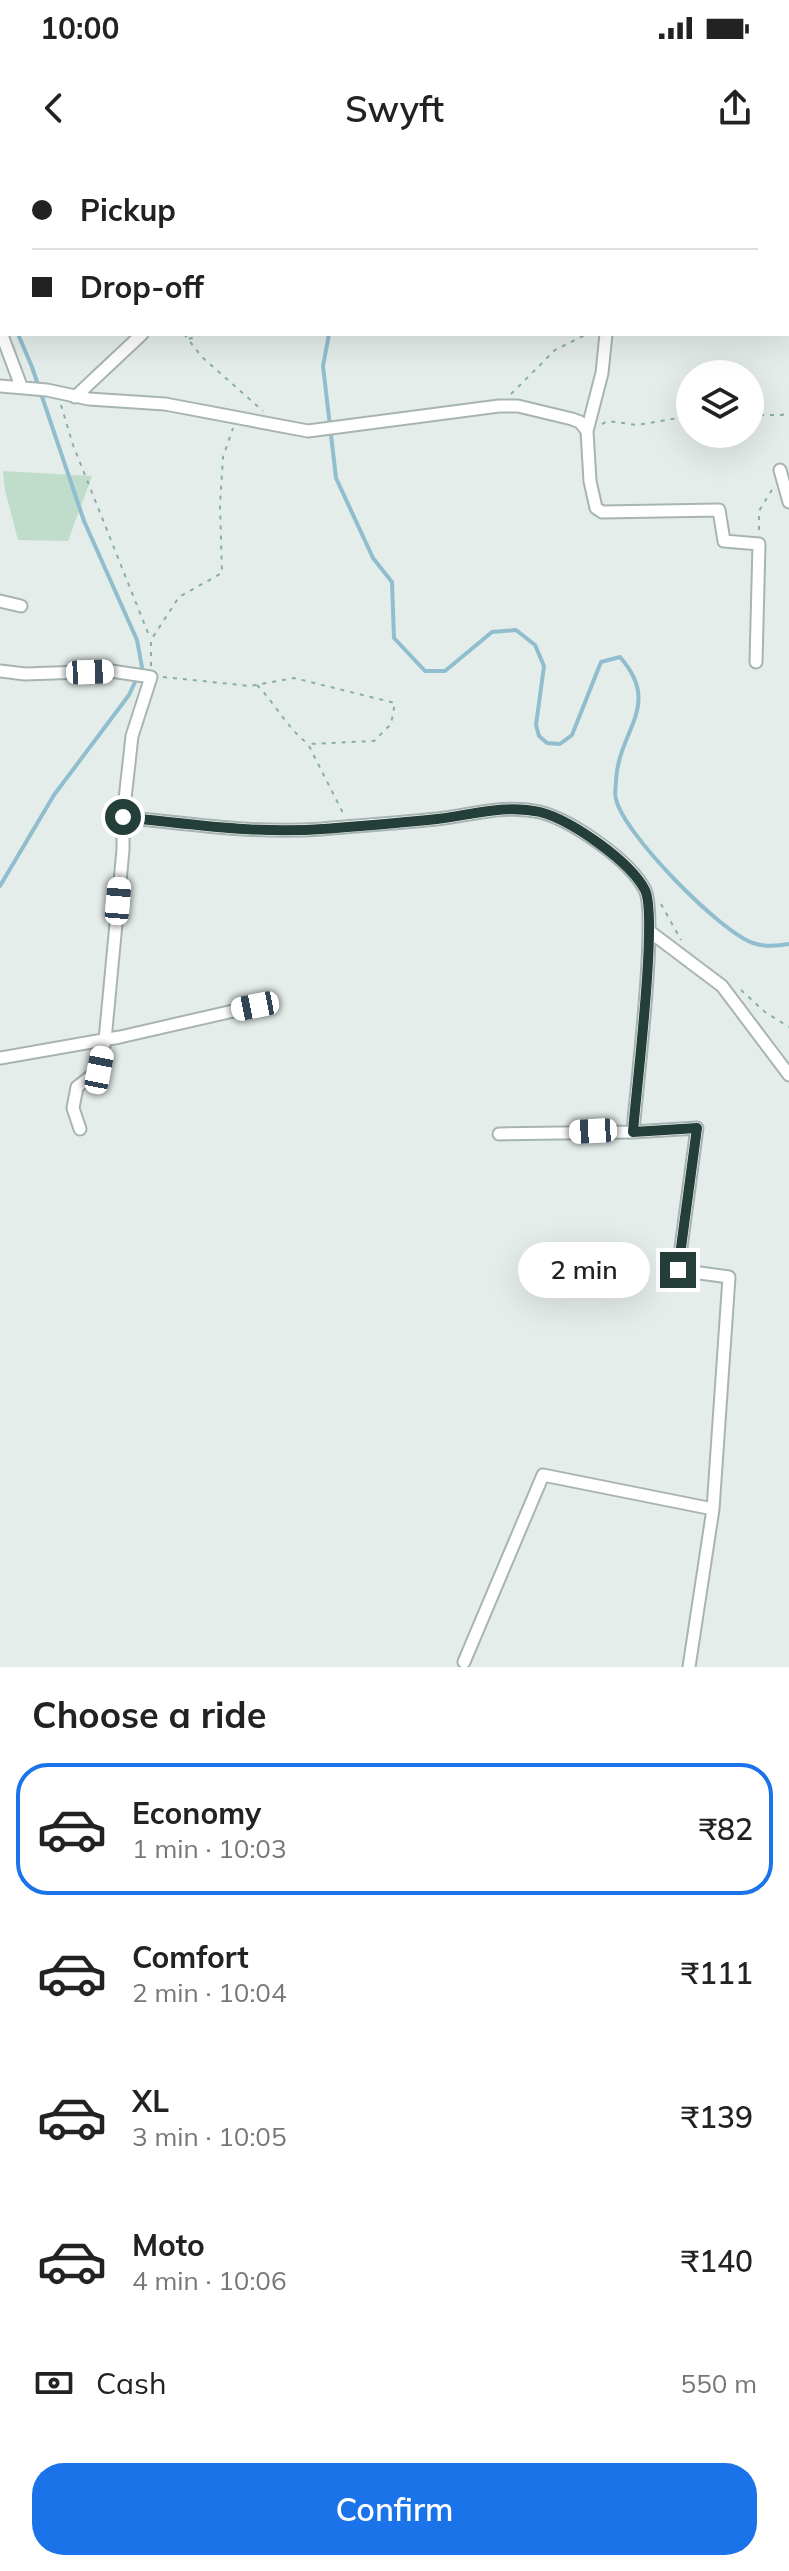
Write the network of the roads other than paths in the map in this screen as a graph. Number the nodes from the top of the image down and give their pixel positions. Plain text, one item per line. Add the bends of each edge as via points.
1 (2, 336) edge
2 (140, 336) edge
3 (606, 336) edge
4 (11, 359) junction
5 (0, 383) edge
6 (24, 387) junction
7 (75, 397) junction
8 (587, 431) junction
9 (780, 470) road end
10 (789, 502) edge
11 (0, 601) edge
12 (21, 606) dead end
13 (756, 662) dead end
14 (0, 671) edge
15 (123, 817) junction
16 (649, 931) junction
17 (255, 1006) dead end
18 (105, 1040) junction
19 (0, 1058) edge
20 (789, 1075) edge
21 (80, 1129) dead end
22 (633, 1132) junction
23 (499, 1134) dead end
24 (713, 1509) junction
25 (464, 1662) dead end
26 (689, 1667) edge

1 - 4 street
2 - 7 street
3 - 8 street
4 - 5 street
4 - 6 street
5 - 6 street
6 - 7 street
7 - 8 street via 165,404 316,429 518,406 572,419
8 - 13 street via 590,481 596,508 602,512 719,510 724,541 759,544
9 - 10 street
11 - 12 street
14 - 15 street via 111,671 148,677 132,736
15 - 16 street via 252,830 322,829 518,808 542,812 624,861 646,892
15 - 18 street
16 - 20 street via 722,986
16 - 22 street
17 - 18 street
18 - 19 street
18 - 21 street via 99,1070 77,1087 73,1108
22 - 23 street
22 - 24 street via 697,1128 678,1270 729,1277
24 - 25 street via 543,1475
24 - 26 street

